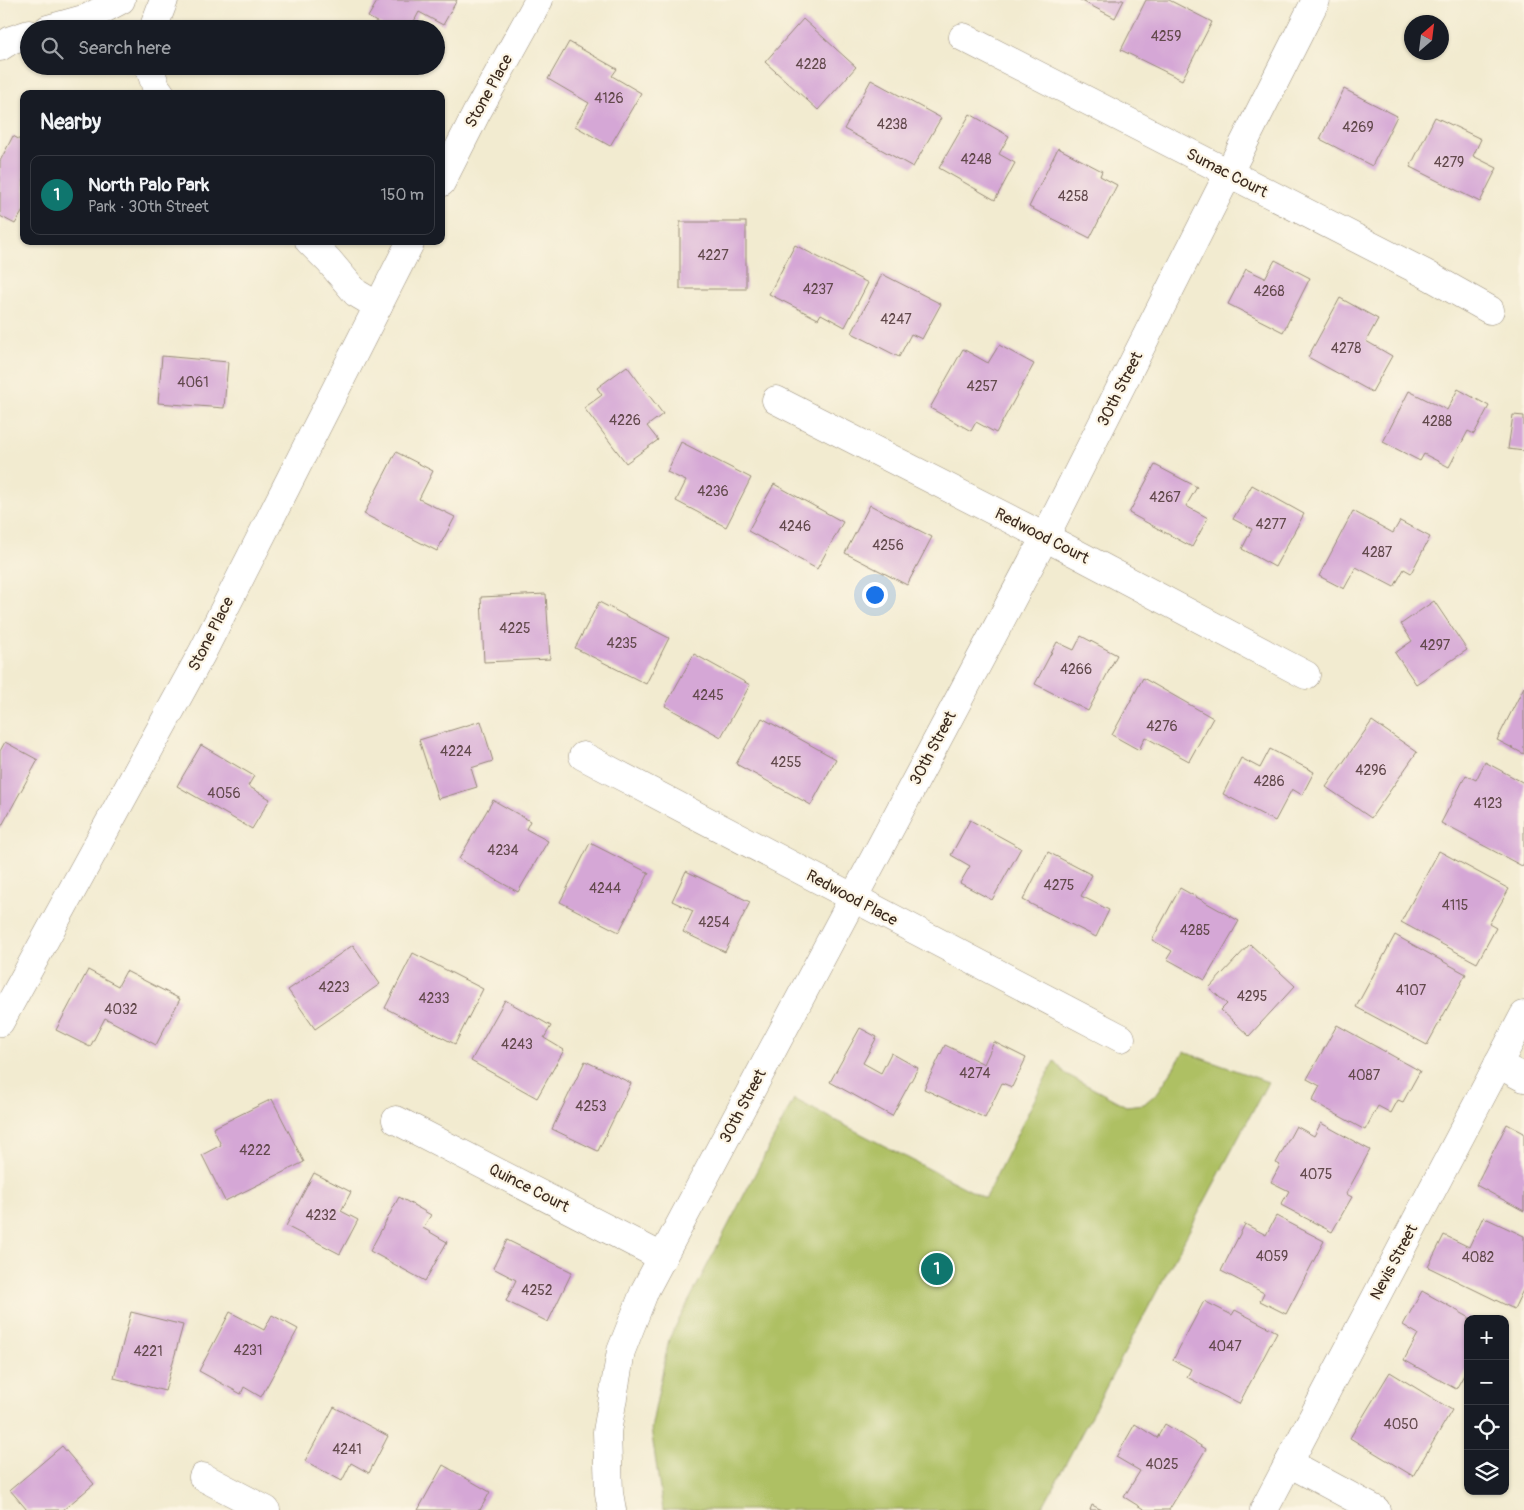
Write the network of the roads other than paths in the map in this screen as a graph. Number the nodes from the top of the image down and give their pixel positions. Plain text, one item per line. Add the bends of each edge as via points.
1 (121, 0) edge
2 (164, 0) edge
3 (539, 0) edge
4 (1316, 0) edge
5 (80, 20) edge
6 (156, 20) edge
7 (20, 37) edge
8 (963, 37) dead end
9 (0, 47) edge
10 (152, 75) edge
11 (158, 90) edge
12 (1230, 174) junction
13 (445, 175) edge
14 (313, 245) edge
15 (410, 245) edge
16 (378, 306) junction
17 (1490, 310) dead end
18 (776, 400) dead end
19 (1045, 537) junction
20 (1306, 675) dead end
21 (583, 756) dead end
22 (853, 898) junction
23 (1524, 1014) edge
24 (0, 1022) edge
25 (1122, 1038) dead end
26 (1498, 1064) junction
27 (1524, 1078) edge
28 (396, 1120) dead end
29 (662, 1257) junction
30 (1289, 1463) junction
31 (203, 1477) dead end
32 (1331, 1500) edge
33 (266, 1510) edge
34 (612, 1510) edge
35 (1264, 1510) edge
36 (1376, 1510) edge

1 - 5 street
2 - 6 street
3 - 13 street, Stone Place
4 - 12 street, 30th Street
7 - 9 street
8 - 12 street, Sumac Court
10 - 11 street
12 - 17 street, Sumac Court
12 - 19 street, 30th Street
14 - 16 street via 356,292
15 - 16 street, Stone Place
16 - 24 street, Stone Place via 202,653
18 - 19 street, Redwood Court
19 - 20 street, Redwood Court
19 - 22 street, 30th Street
21 - 22 street, Redwood Place
22 - 25 street, Redwood Place
22 - 29 street, 30th Street
23 - 26 street, Nevis Street
26 - 27 street
26 - 30 street, Nevis Street
28 - 29 street, Quince Court
29 - 34 street, 30th Street via 621,1351 608,1432
30 - 32 street
30 - 35 street, Nevis Street
31 - 33 street
32 - 36 street

